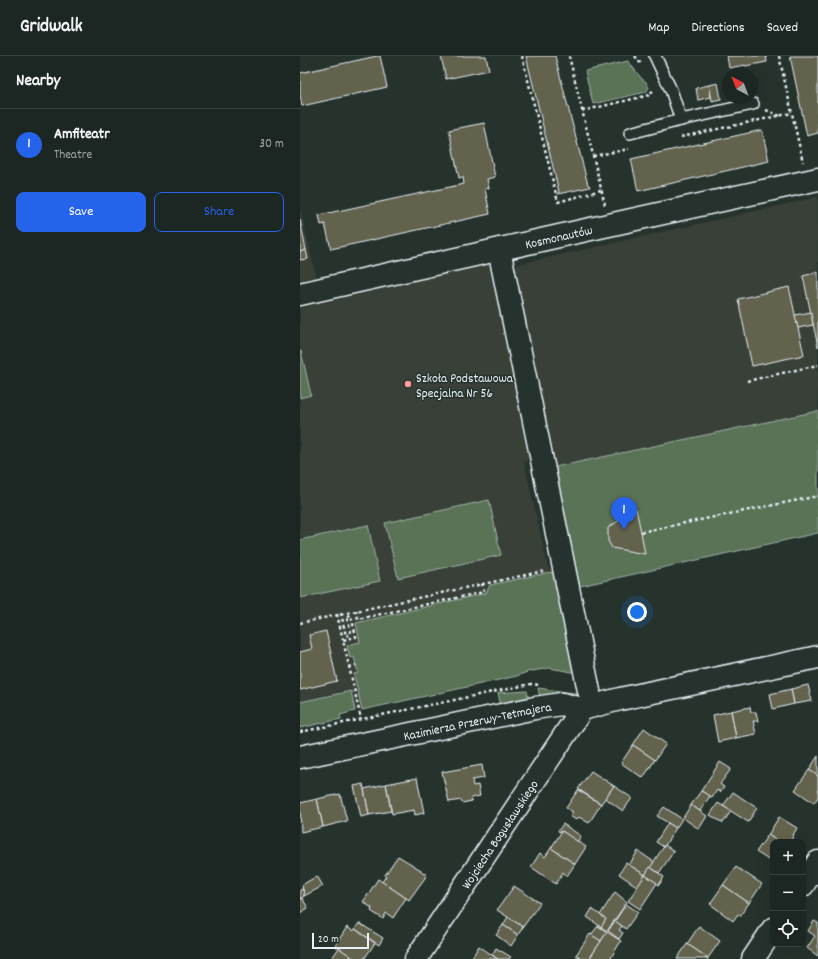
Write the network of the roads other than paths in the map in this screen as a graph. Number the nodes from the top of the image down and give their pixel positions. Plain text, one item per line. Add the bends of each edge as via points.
1 (655, 56) edge
2 (753, 104) dead end
3 (681, 120) junction
4 (630, 132) dead end
5 (818, 179) edge
6 (499, 249) junction
7 (300, 294) edge
8 (818, 656) edge
9 (585, 700) junction
10 (300, 757) edge
11 (818, 862) edge
12 (806, 880) edge
13 (770, 934) edge
14 (416, 959) edge
15 (753, 959) edge

1 - 3 lane via 671,90
2 - 3 lane
3 - 4 lane
5 - 6 street, Kosmonautów
6 - 7 street, Kosmonautów
6 - 9 street
8 - 9 street, Kazimierza Przerwy-Tetmajera via 620,699
9 - 10 street, Kazimierza Przerwy-Tetmajera
9 - 14 street, Wojciecha Bogusławskiego
11 - 12 street
13 - 15 street

